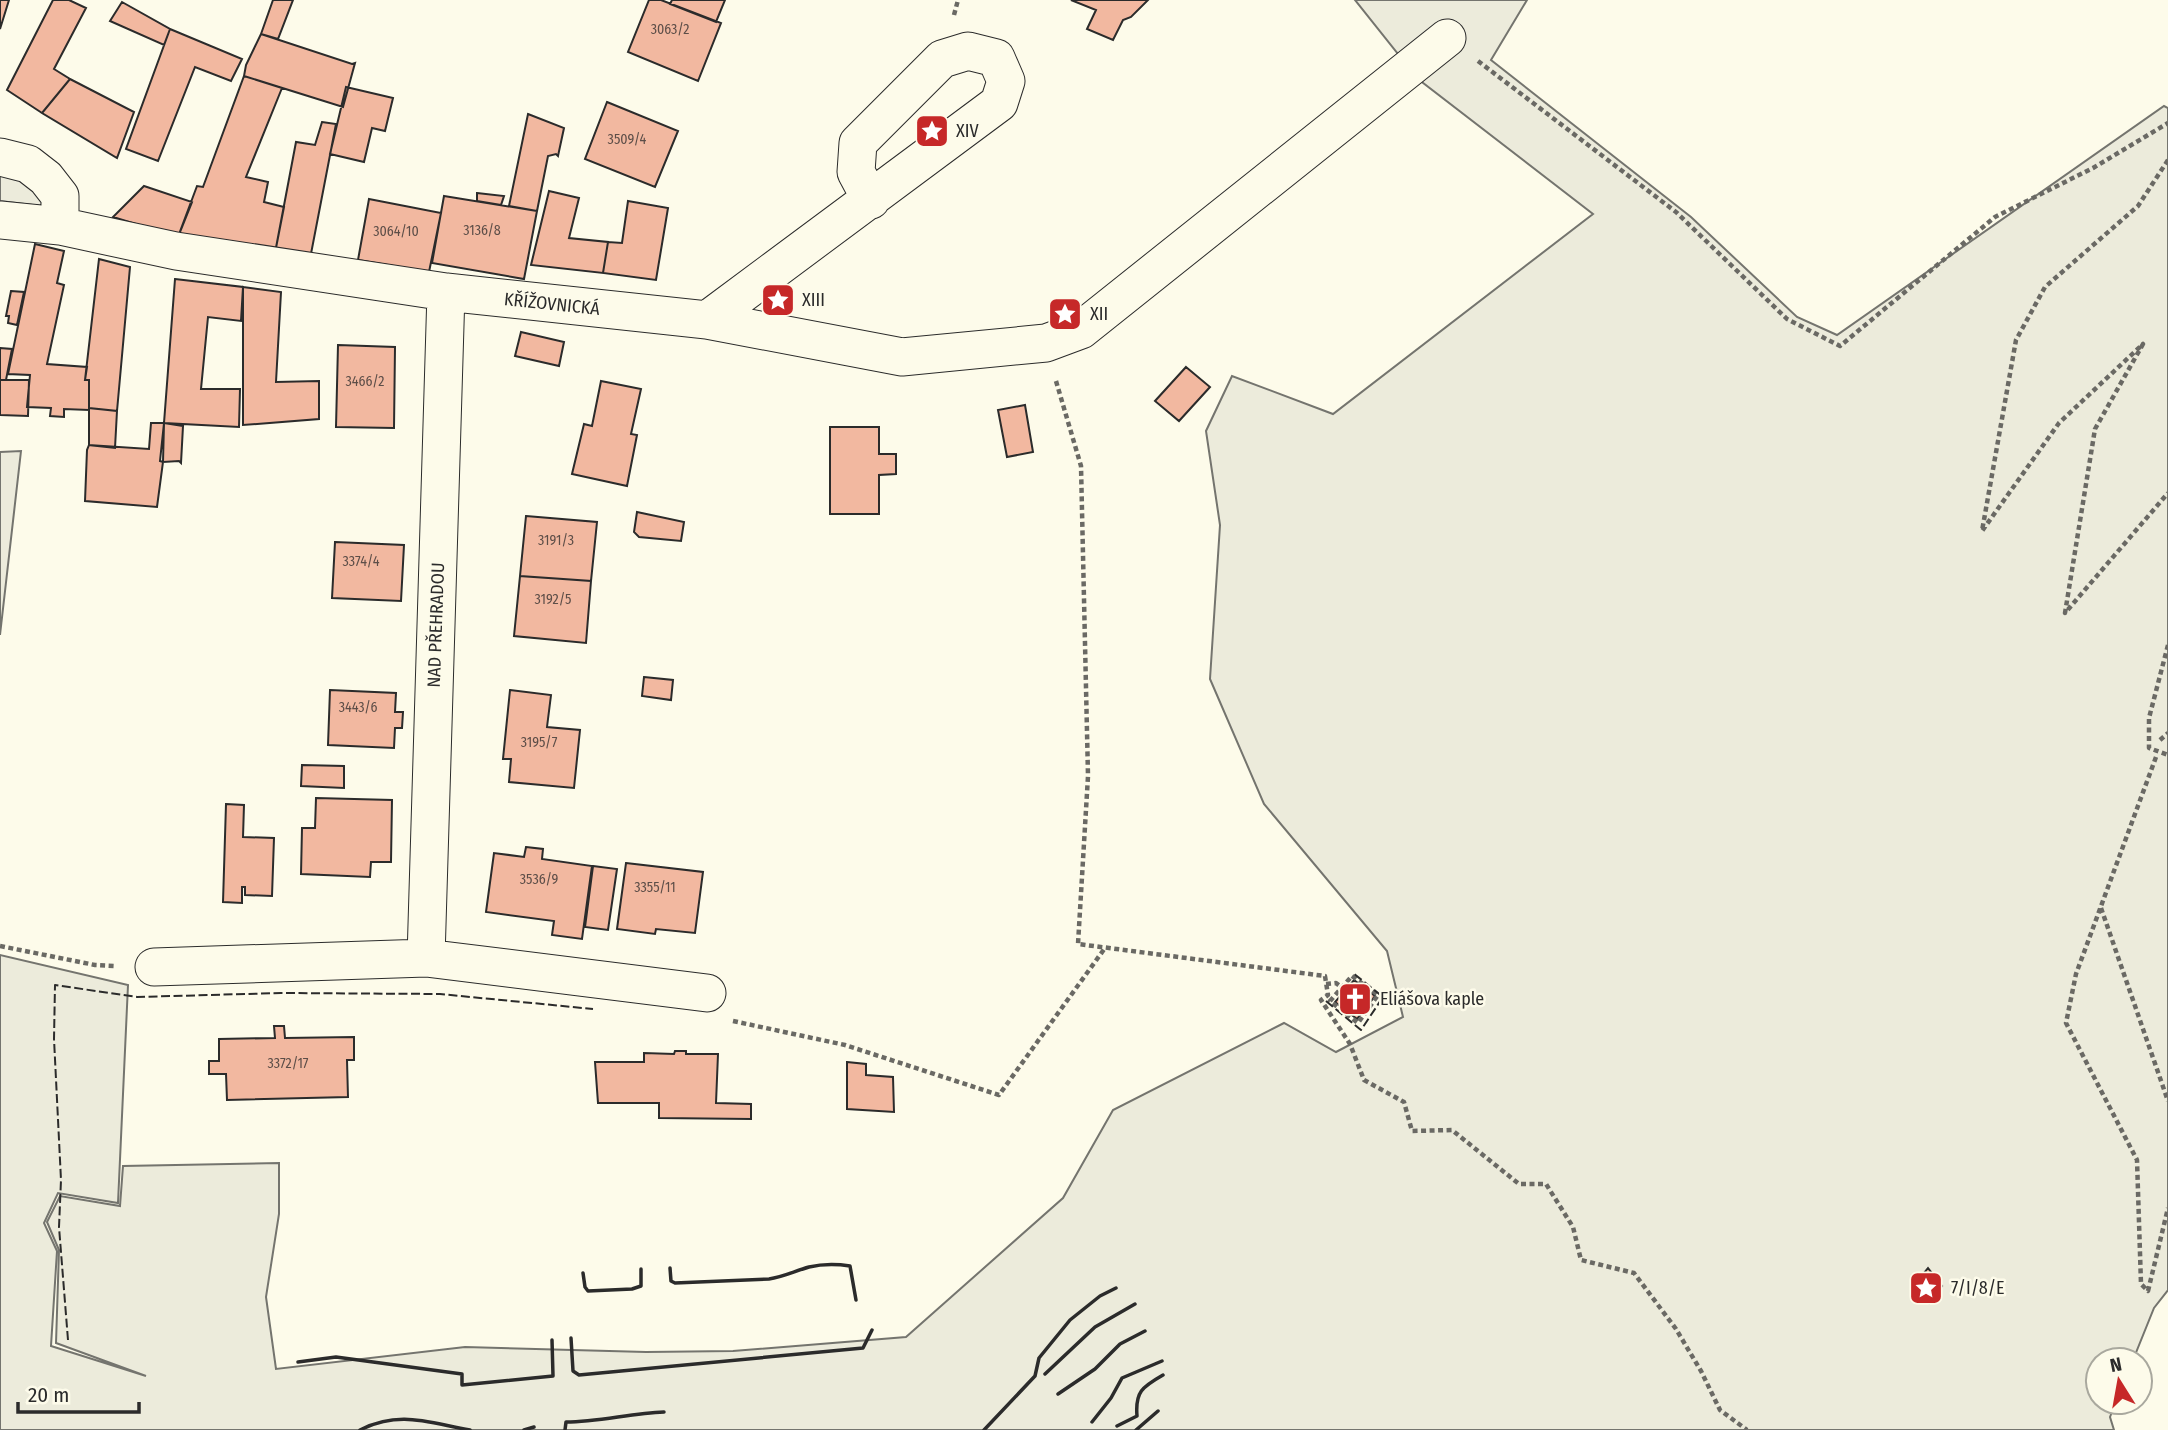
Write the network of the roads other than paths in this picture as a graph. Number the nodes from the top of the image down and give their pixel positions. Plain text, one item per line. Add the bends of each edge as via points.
1 (1447, 38) road end
2 (0, 157) edge
3 (871, 200) dead end
4 (0, 220) edge
5 (60, 226) junction
6 (446, 292) junction
7 (707, 320) junction
8 (426, 958) junction
9 (154, 967) road end
10 (707, 993) road end

1 - 7 street, KŘÍŽOVNICKÁ via 1081,330 1045,343 902,357
2 - 5 street via 28,164 46,178 60,196
3 - 7 street
4 - 5 street, KŘÍŽOVNICKÁ
5 - 6 street, KŘÍŽOVNICKÁ via 176,251
6 - 7 street, KŘÍŽOVNICKÁ
6 - 8 street, NAD PŘEHRADOU
8 - 9 street
8 - 10 street

